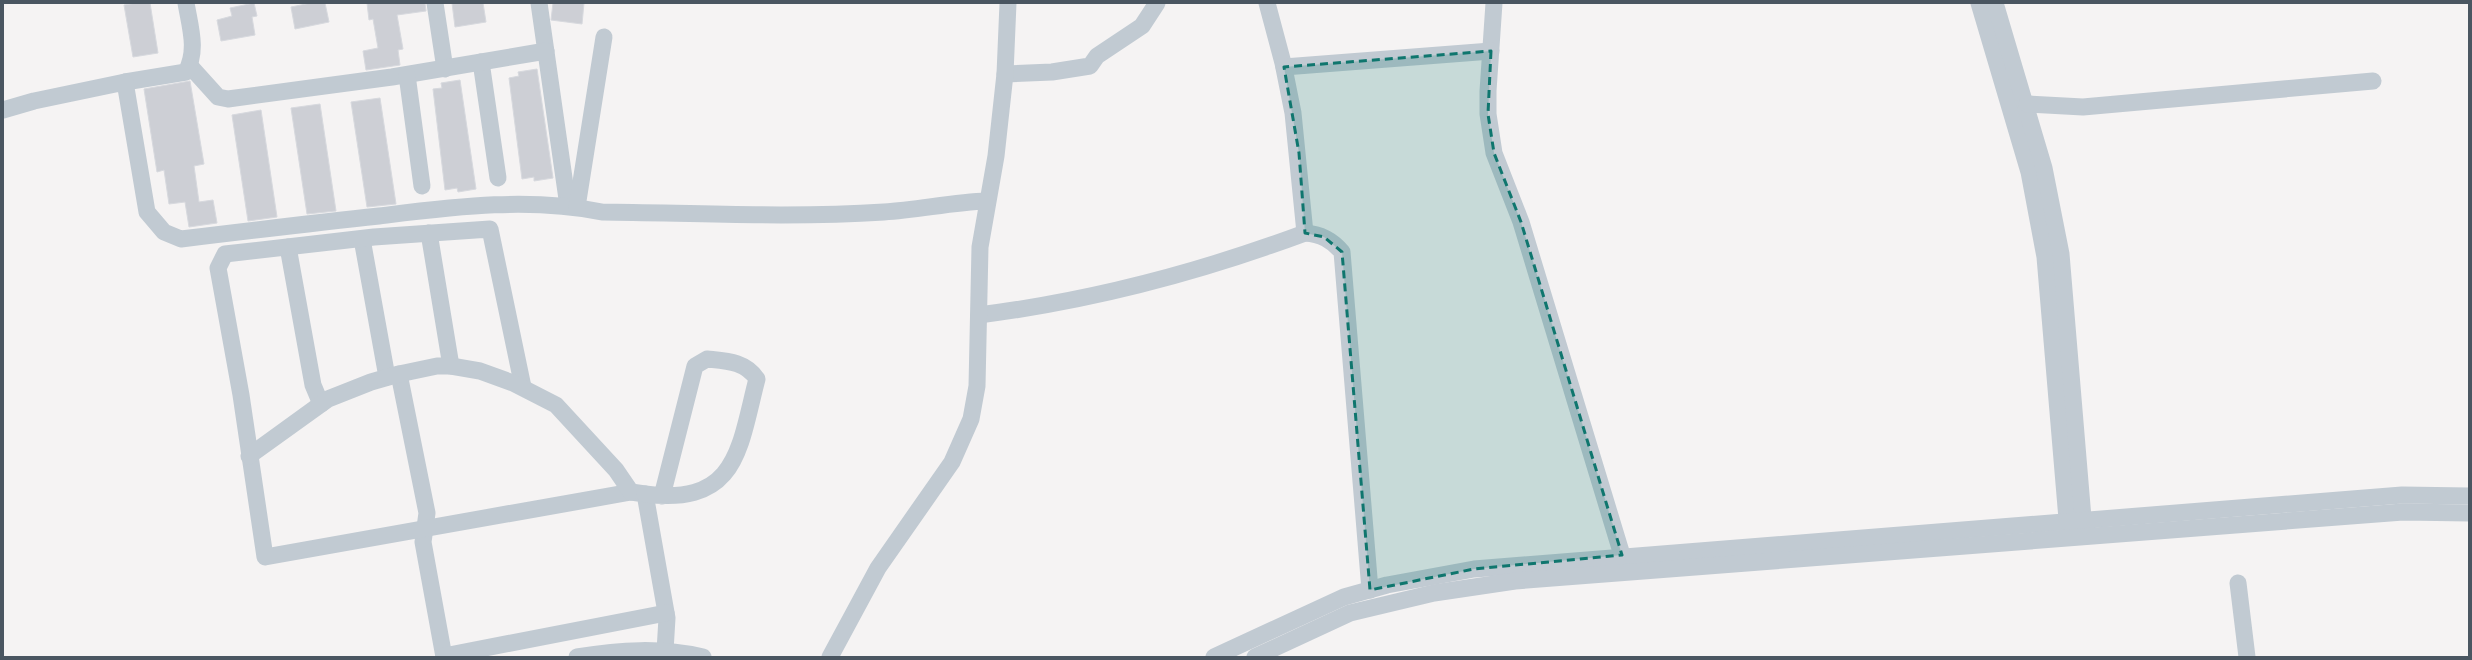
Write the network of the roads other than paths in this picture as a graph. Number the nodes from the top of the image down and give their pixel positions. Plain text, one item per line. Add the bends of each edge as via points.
1 (186, 3) edge
2 (435, 3) edge
3 (539, 3) edge
4 (1008, 3) edge
5 (1157, 3) edge
6 (1267, 3) edge
7 (1494, 3) edge
8 (1979, 3) edge
9 (1995, 3) edge
10 (604, 37) dead end
11 (546, 51) junction
12 (1491, 51) junction
13 (481, 62) junction
14 (190, 66) junction
15 (1284, 67) junction
16 (445, 68) junction
17 (1005, 74) junction
18 (407, 75) junction
19 (2373, 81) dead end
20 (126, 82) junction
21 (2026, 104) junction
22 (3, 110) edge
23 (498, 178) dead end
24 (422, 186) dead end
25 (987, 201) junction
26 (572, 206) junction
27 (429, 233) junction
28 (1305, 233) junction
29 (362, 239) junction
30 (288, 247) junction
31 (979, 315) junction
32 (451, 366) junction
33 (393, 376) junction
34 (522, 387) junction
35 (321, 404) junction
36 (250, 456) junction
37 (646, 494) junction
38 (2469, 496) edge
39 (2469, 514) edge
40 (2075, 520) junction
41 (425, 528) junction
42 (2076, 537) junction
43 (1622, 555) junction
44 (2238, 583) dead end
45 (1370, 590) junction
46 (666, 613) junction
47 (665, 651) junction
48 (444, 656) edge
49 (577, 657) edge
50 (703, 657) edge
51 (830, 657) edge
52 (1214, 657) edge
53 (1255, 657) edge
54 (2247, 657) edge

1 - 14 street via 193,47
2 - 16 street
3 - 11 street
4 - 17 street
5 - 17 street via 1142,26 1097,56 1090,66 1052,72
6 - 15 street
7 - 12 street
8 - 40 street via 2018,128 2039,222
9 - 21 street
10 - 26 street
11 - 13 street
11 - 26 street
12 - 15 street
12 - 43 street via 1488,114 1494,153 1521,222
13 - 16 street
13 - 23 street
14 - 18 street via 218,97 228,99
14 - 20 street via 186,72
15 - 28 street via 1298,153
16 - 18 street
17 - 25 street via 996,156
18 - 24 street
19 - 21 street via 2083,107
20 - 22 street
20 - 26 street via 147,212 157,226 181,239 454,207
21 - 40 street via 2044,168 2061,254
25 - 26 street via 957,202 885,212 602,212
25 - 31 street via 980,247
27 - 29 street
27 - 32 street
27 - 34 street via 490,229
28 - 31 street via 1248,254 1101,294
28 - 45 street via 1324,237 1342,252
29 - 30 street
29 - 33 street
30 - 35 street via 313,385
30 - 36 street via 225,254 218,268
31 - 51 street via 976,392 971,419 962,442 952,462 878,568
32 - 33 street via 437,366
32 - 34 street via 480,371
33 - 35 street via 349,390
33 - 41 street via 427,513
34 - 37 street via 556,405 616,470
35 - 36 street
36 - 41 street via 265,557
37 - 37 street via 697,492 717,481 732,465 737,456 757,379 748,368 735,362 707,359 695,366
37 - 41 street
37 - 46 street
38 - 40 street via 2402,495
39 - 42 street via 2403,512
40 - 42 street
40 - 43 street
41 - 48 street via 423,542
42 - 53 street via 1515,581 1434,592 1350,613
43 - 45 street via 1474,569
44 - 54 street
45 - 52 street via 1344,597
46 - 47 street
46 - 48 street
47 - 49 street via 618,650
47 - 50 street

